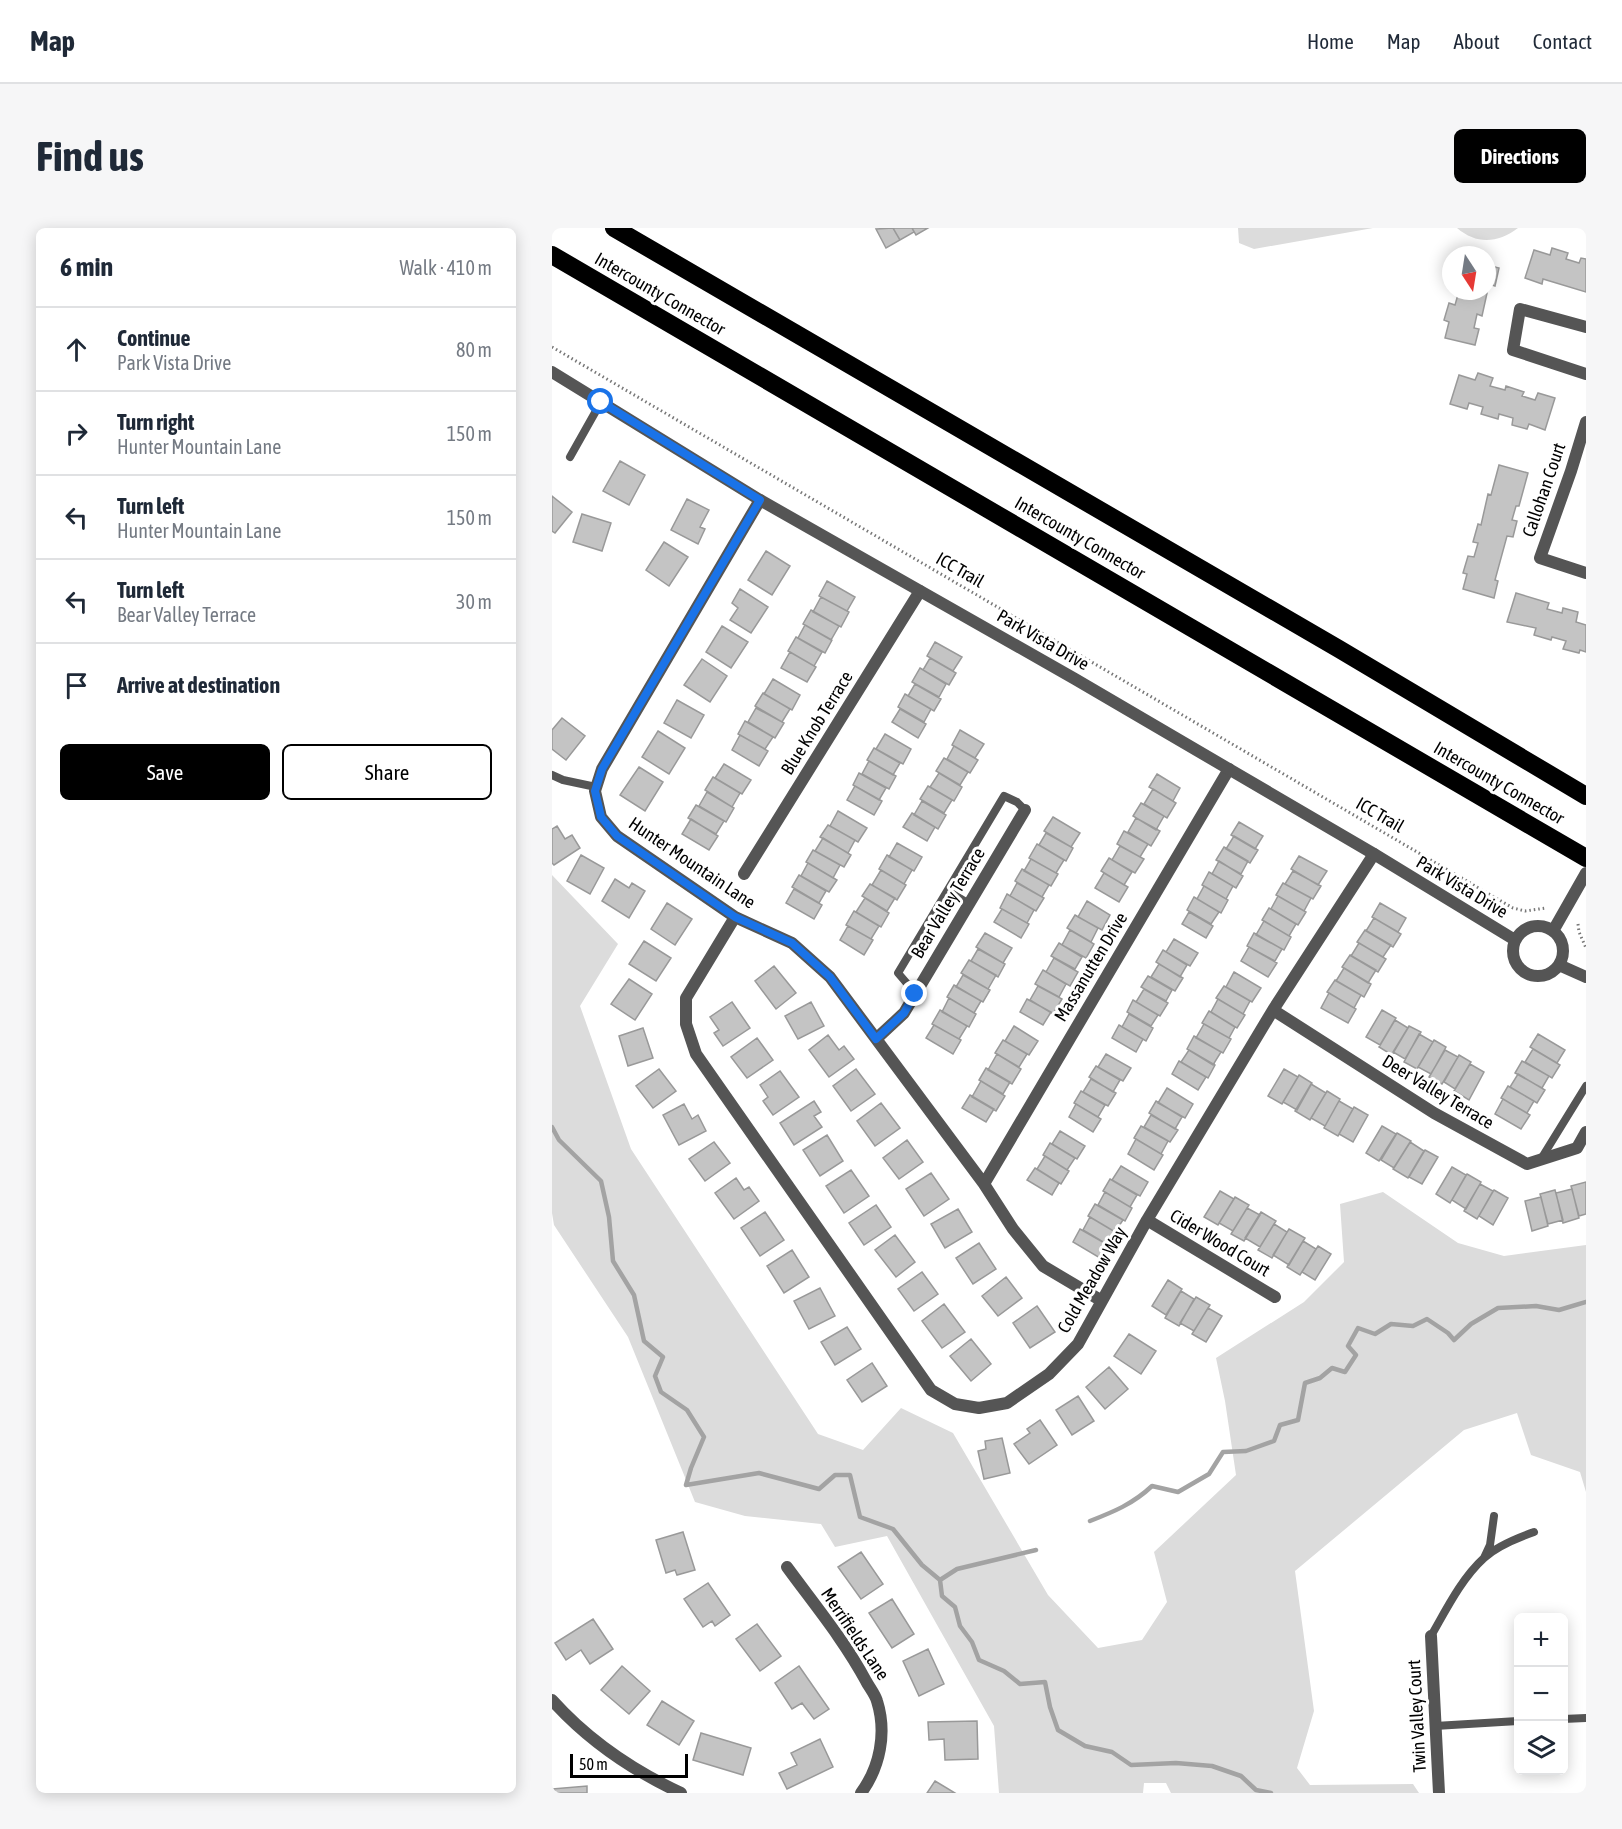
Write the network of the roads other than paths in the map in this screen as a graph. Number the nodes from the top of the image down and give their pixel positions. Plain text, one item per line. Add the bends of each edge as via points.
1 (614, 228) edge
2 (552, 255) edge
3 (1586, 327) edge
4 (552, 372) edge
5 (1586, 374) edge
6 (601, 402) junction
7 (1586, 422) edge
8 (570, 457) dead end
9 (760, 500) junction
10 (1586, 573) edge
11 (920, 591) junction
12 (1229, 769) junction
13 (552, 775) edge
14 (596, 787) junction
15 (1586, 796) edge
16 (1025, 810) joint
17 (1374, 854) junction
18 (1586, 858) edge
19 (1586, 873) edge
20 (744, 874) dead end
21 (948, 891) junction
22 (969, 904) junction
23 (735, 917) junction
24 (1553, 931) junction
25 (1515, 940) junction
26 (1558, 965) junction
27 (1586, 977) edge
28 (915, 994) junction
29 (1274, 1010) junction
30 (876, 1039) junction
31 (1586, 1086) edge
32 (1586, 1132) edge
33 (1541, 1159) junction
34 (984, 1184) junction
35 (1147, 1220) junction
36 (1275, 1297) dead end
37 (1102, 1301) junction
38 (1494, 1516) dead end
39 (1534, 1532) dead end
40 (1484, 1558) junction
41 (787, 1567) dead end
42 (1431, 1636) joint
43 (553, 1704) edge
44 (1586, 1718) edge
45 (1568, 1719) edge
46 (1514, 1721) edge
47 (1435, 1725) junction
48 (681, 1793) edge
49 (861, 1793) edge
50 (1439, 1793) edge

1 - 15 highway, Intercounty Connector
2 - 18 highway, Intercounty Connector
3 - 5 street via 1520,309 1513,350
4 - 6 street, Park Vista Drive
6 - 8 lane
6 - 9 street, Park Vista Drive
7 - 10 street, Callohan Court via 1540,558
9 - 11 street, Park Vista Drive
9 - 14 street via 602,769
11 - 12 street, Park Vista Drive
11 - 20 street, Blue Knob Terrace
12 - 17 street, Park Vista Drive
12 - 34 street, Massanutten Drive
13 - 14 lane
14 - 23 street, Hunter Mountain Lane via 601,817 617,836
16 - 21 lane via 1004,796
16 - 22 street, Bear Valley Terrace
17 - 25 street, Park Vista Drive
17 - 29 street, Cold Meadow Way
19 - 24 street
21 - 22 lane
21 - 28 lane via 898,973
22 - 28 street, Bear Valley Terrace
23 - 30 street, Hunter Mountain Lane via 792,943 810,957 830,977
23 - 37 street, Cold Meadow Way via 686,998 686,1024 696,1054 932,1390 955,1404 979,1408 1006,1403 1049,1374 1078,1344
24 - 25 street via 1540,925 1523,931
24 - 26 street via 1563,949
25 - 26 street via 1516,964 1529,974 1546,975
26 - 27 street
28 - 30 street, Bear Valley Terrace via 904,1013
29 - 33 street, Deer Valley Terrace via 1444,1118 1527,1164
29 - 35 street, Cold Meadow Way
30 - 34 street, Hunter Mountain Lane
31 - 33 lane
32 - 33 street, Deer Valley Terrace via 1577,1148
34 - 37 street, Hunter Mountain Lane via 1043,1266
35 - 36 street, Cider Wood Court
35 - 37 street, Cold Meadow Way
38 - 40 lane
39 - 40 lane
40 - 42 lane
41 - 49 street, Merrifields Lane via 855,1661 877,1701 881,1744 873,1776
42 - 47 street, Twin Valley Court
43 - 48 street via 602,1745
44 - 45 lane
46 - 47 lane
47 - 50 street, Twin Valley Court

